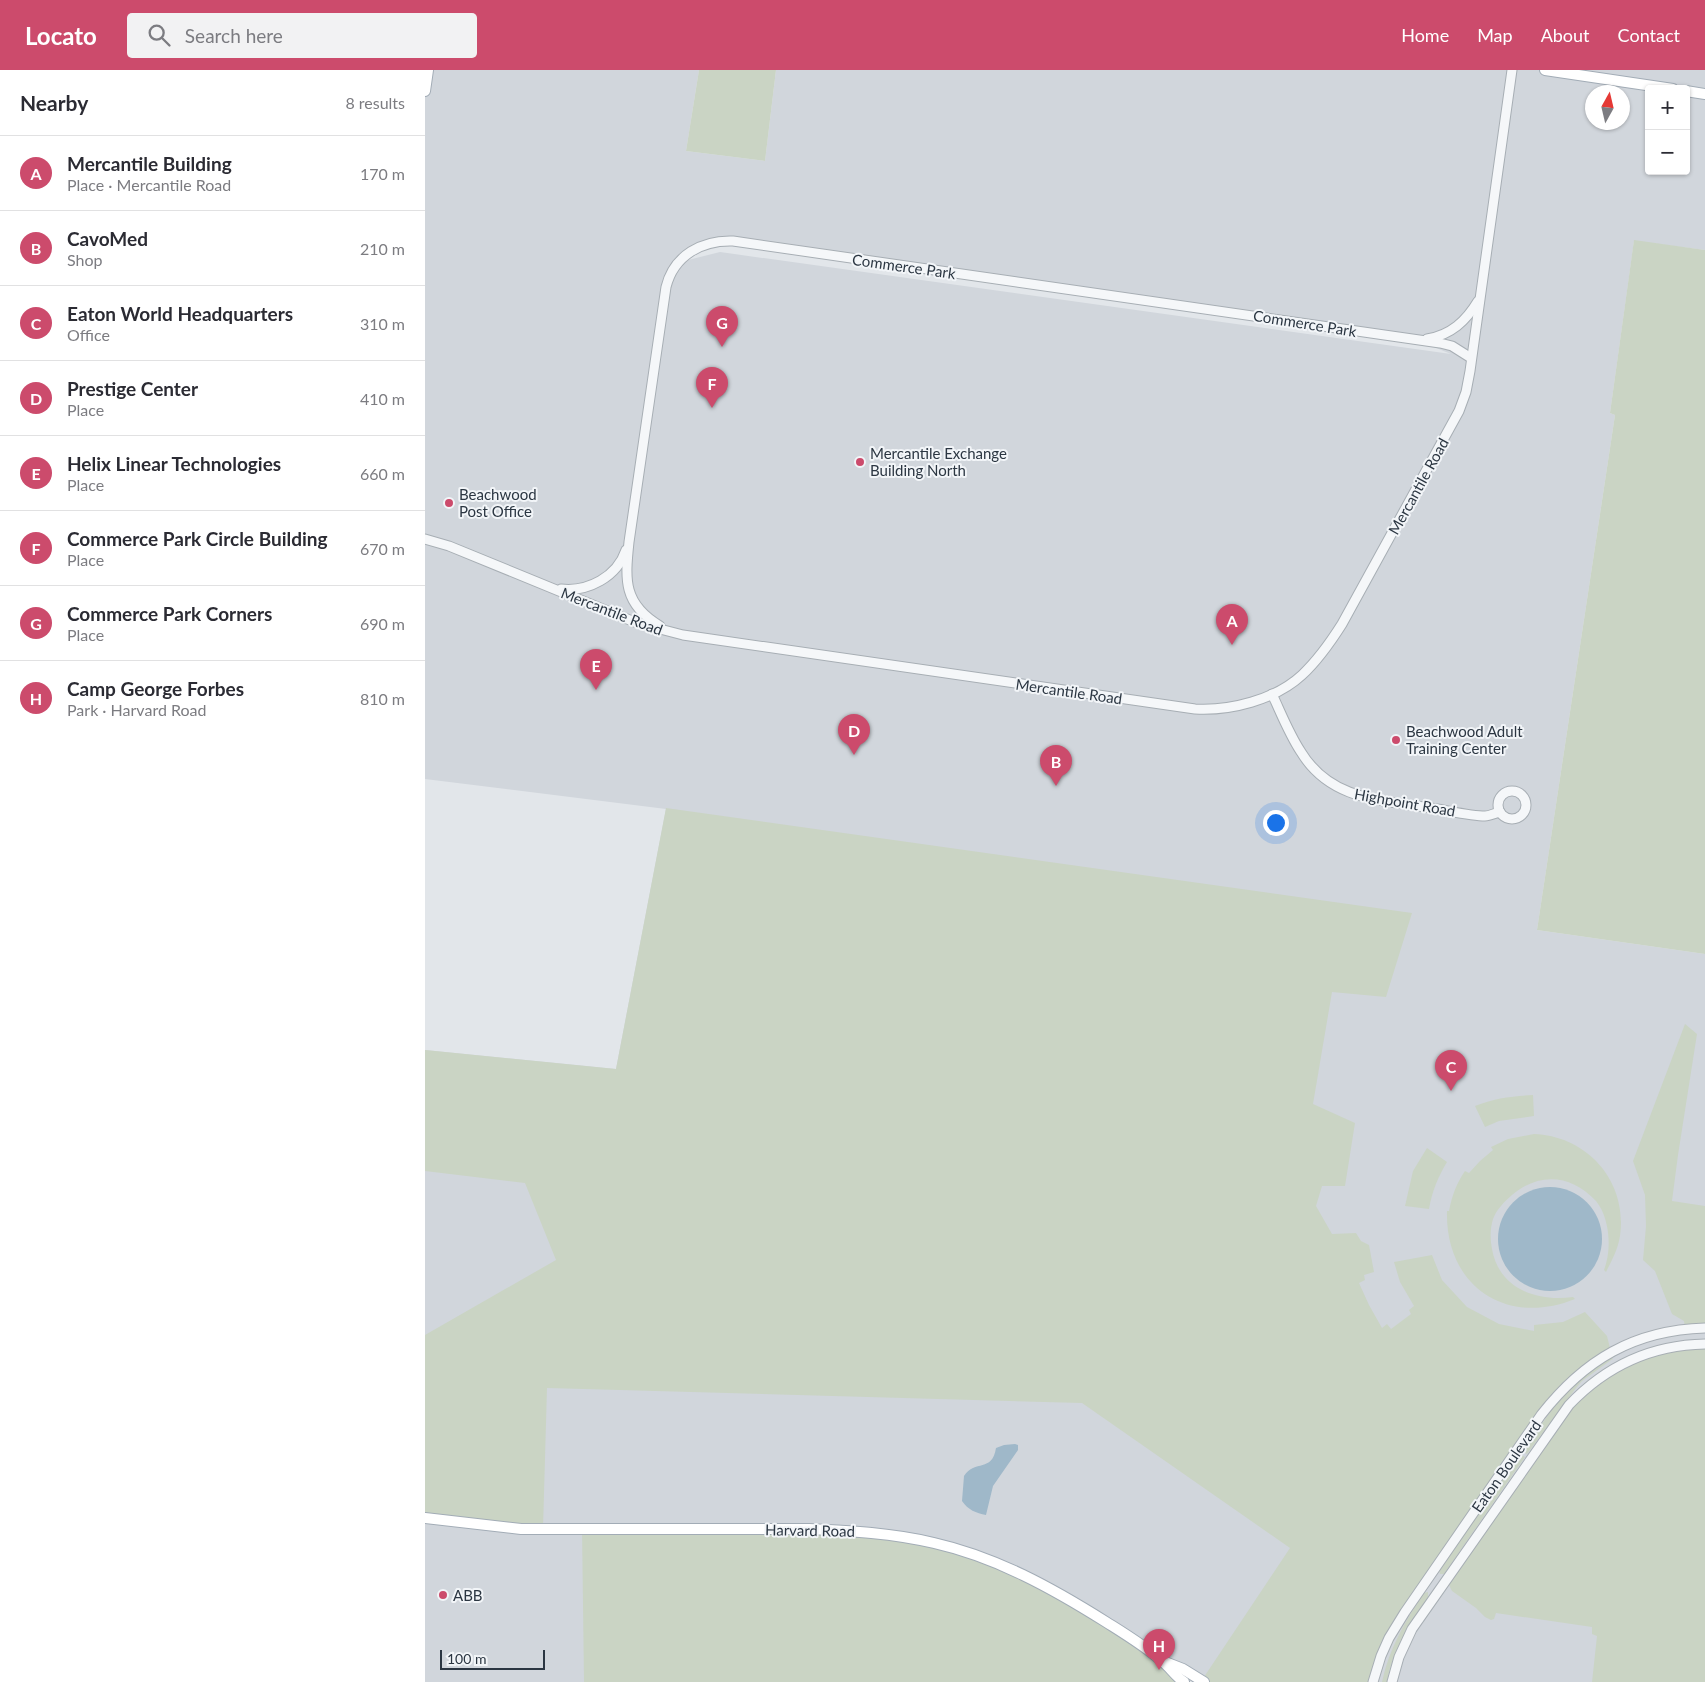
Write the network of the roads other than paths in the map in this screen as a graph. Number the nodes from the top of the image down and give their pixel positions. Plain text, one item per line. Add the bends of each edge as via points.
1 (428, 70) edge
2 (1512, 70) edge
3 (1545, 70) edge
4 (1646, 85) edge
5 (425, 91) edge
6 (1690, 92) edge
7 (1705, 94) edge
8 (1480, 298) junction
9 (1419, 341) junction
10 (1471, 358) junction
11 (425, 539) edge
12 (629, 542) junction
13 (551, 588) junction
14 (671, 632) junction
15 (1272, 694) junction
16 (1500, 812) dead end
17 (1705, 1328) edge
18 (1705, 1344) edge
19 (425, 1518) edge
20 (1164, 1661) junction
21 (1184, 1682) edge
22 (1204, 1682) edge
23 (1373, 1682) edge
24 (1391, 1682) edge

1 - 5 main road
2 - 8 street, Commerce Park
3 - 4 main road
6 - 7 main road
8 - 9 street, Commerce Park via 1457,327 1435,338
8 - 10 street, Mercantile Road
9 - 10 street, Commerce Park via 1452,346
9 - 12 street, Commerce Park via 733,241 707,243 697,247 675,266 666,287
10 - 15 street, Mercantile Road via 1466,392 1459,410 1342,624 1328,646 1300,677
11 - 13 street, Mercantile Road
12 - 13 street, Commerce Park via 619,564 601,580 579,589
12 - 14 street, Commerce Park via 626,570 632,597 646,617
13 - 14 street, Mercantile Road via 637,623
14 - 15 street, Mercantile Road via 1195,709 1237,706
15 - 16 street, Highpoint Road via 1301,752 1319,774 1343,790 1360,797 1485,816
17 - 23 street, Eaton Boulevard via 1678,1330 1629,1343 1597,1360 1559,1393 1405,1612 1389,1638
18 - 24 street, Eaton Boulevard via 1663,1349 1632,1358 1599,1377 1574,1400 1557,1419 1412,1629
19 - 20 main road, Harvard Road via 521,1529 809,1529 895,1535 936,1543 1031,1578 1079,1605
20 - 21 main road, Harvard Road
20 - 22 main road, Harvard Road

